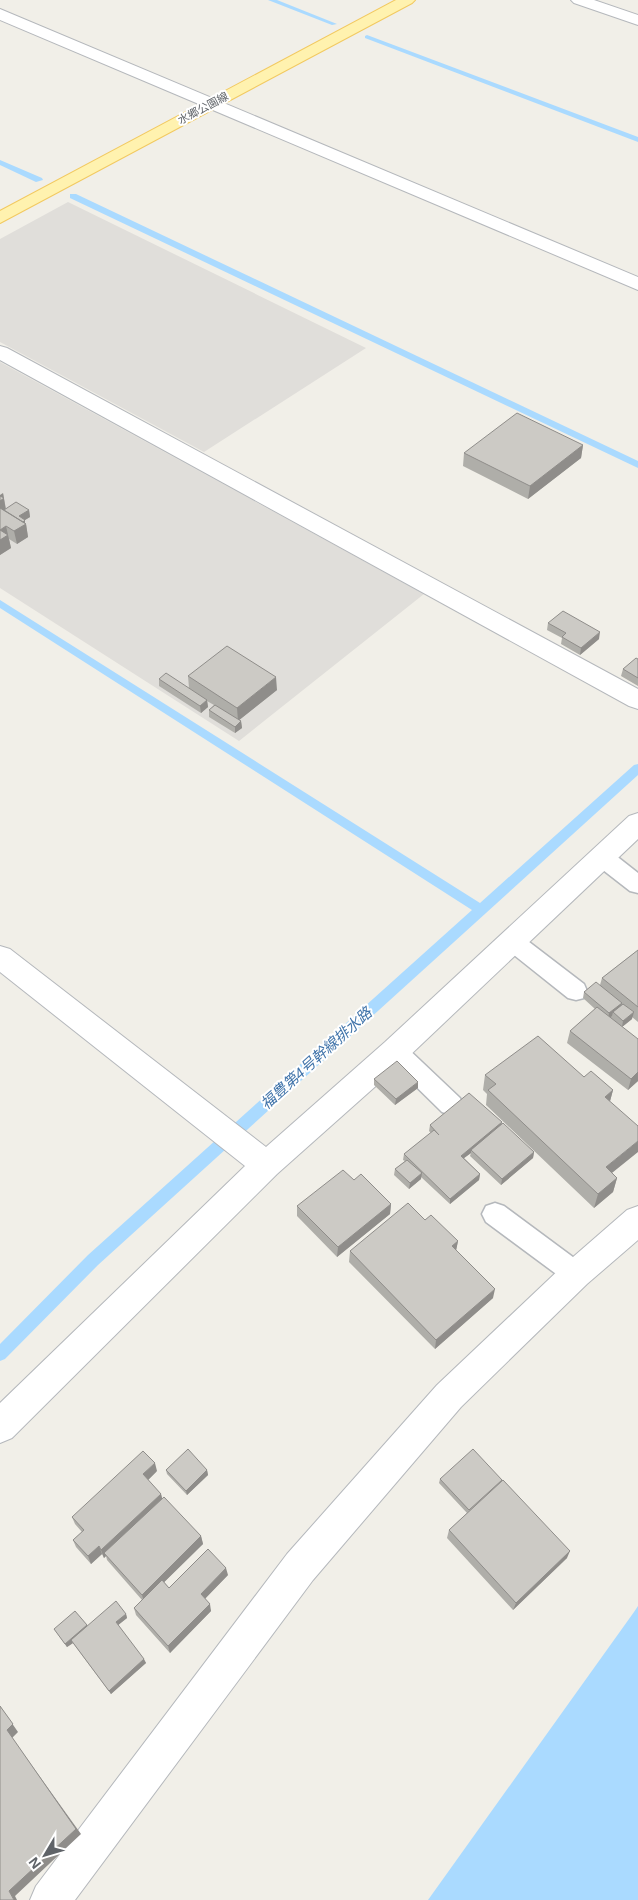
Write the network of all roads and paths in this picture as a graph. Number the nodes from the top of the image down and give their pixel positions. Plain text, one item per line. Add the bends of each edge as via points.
1 (407, 0) edge
2 (579, 0) edge
3 (0, 14) edge
4 (638, 20) edge
5 (212, 103) junction
6 (0, 218) edge
7 (638, 284) edge
8 (0, 352) edge
9 (638, 700) edge
10 (638, 823) edge
11 (602, 857) junction
12 (638, 885) edge
13 (512, 941) junction
14 (0, 957) edge
15 (576, 991) dead end
16 (395, 1051) junction
17 (451, 1105) edge
18 (260, 1160) junction
19 (495, 1214) dead end
20 (638, 1220) edge
21 (576, 1274) junction
22 (0, 1426) edge
23 (50, 1900) edge

1 - 5 main road, 水郷公園線
2 - 4 street
3 - 5 street
5 - 6 main road, 水郷公園線
5 - 7 street
8 - 9 street
10 - 11 street
11 - 12 lane
11 - 13 street
13 - 15 lane
13 - 16 street
14 - 18 street
16 - 17 lane
16 - 18 street
18 - 22 street
19 - 21 lane
20 - 21 street
21 - 23 street via 449,1396 300,1567

